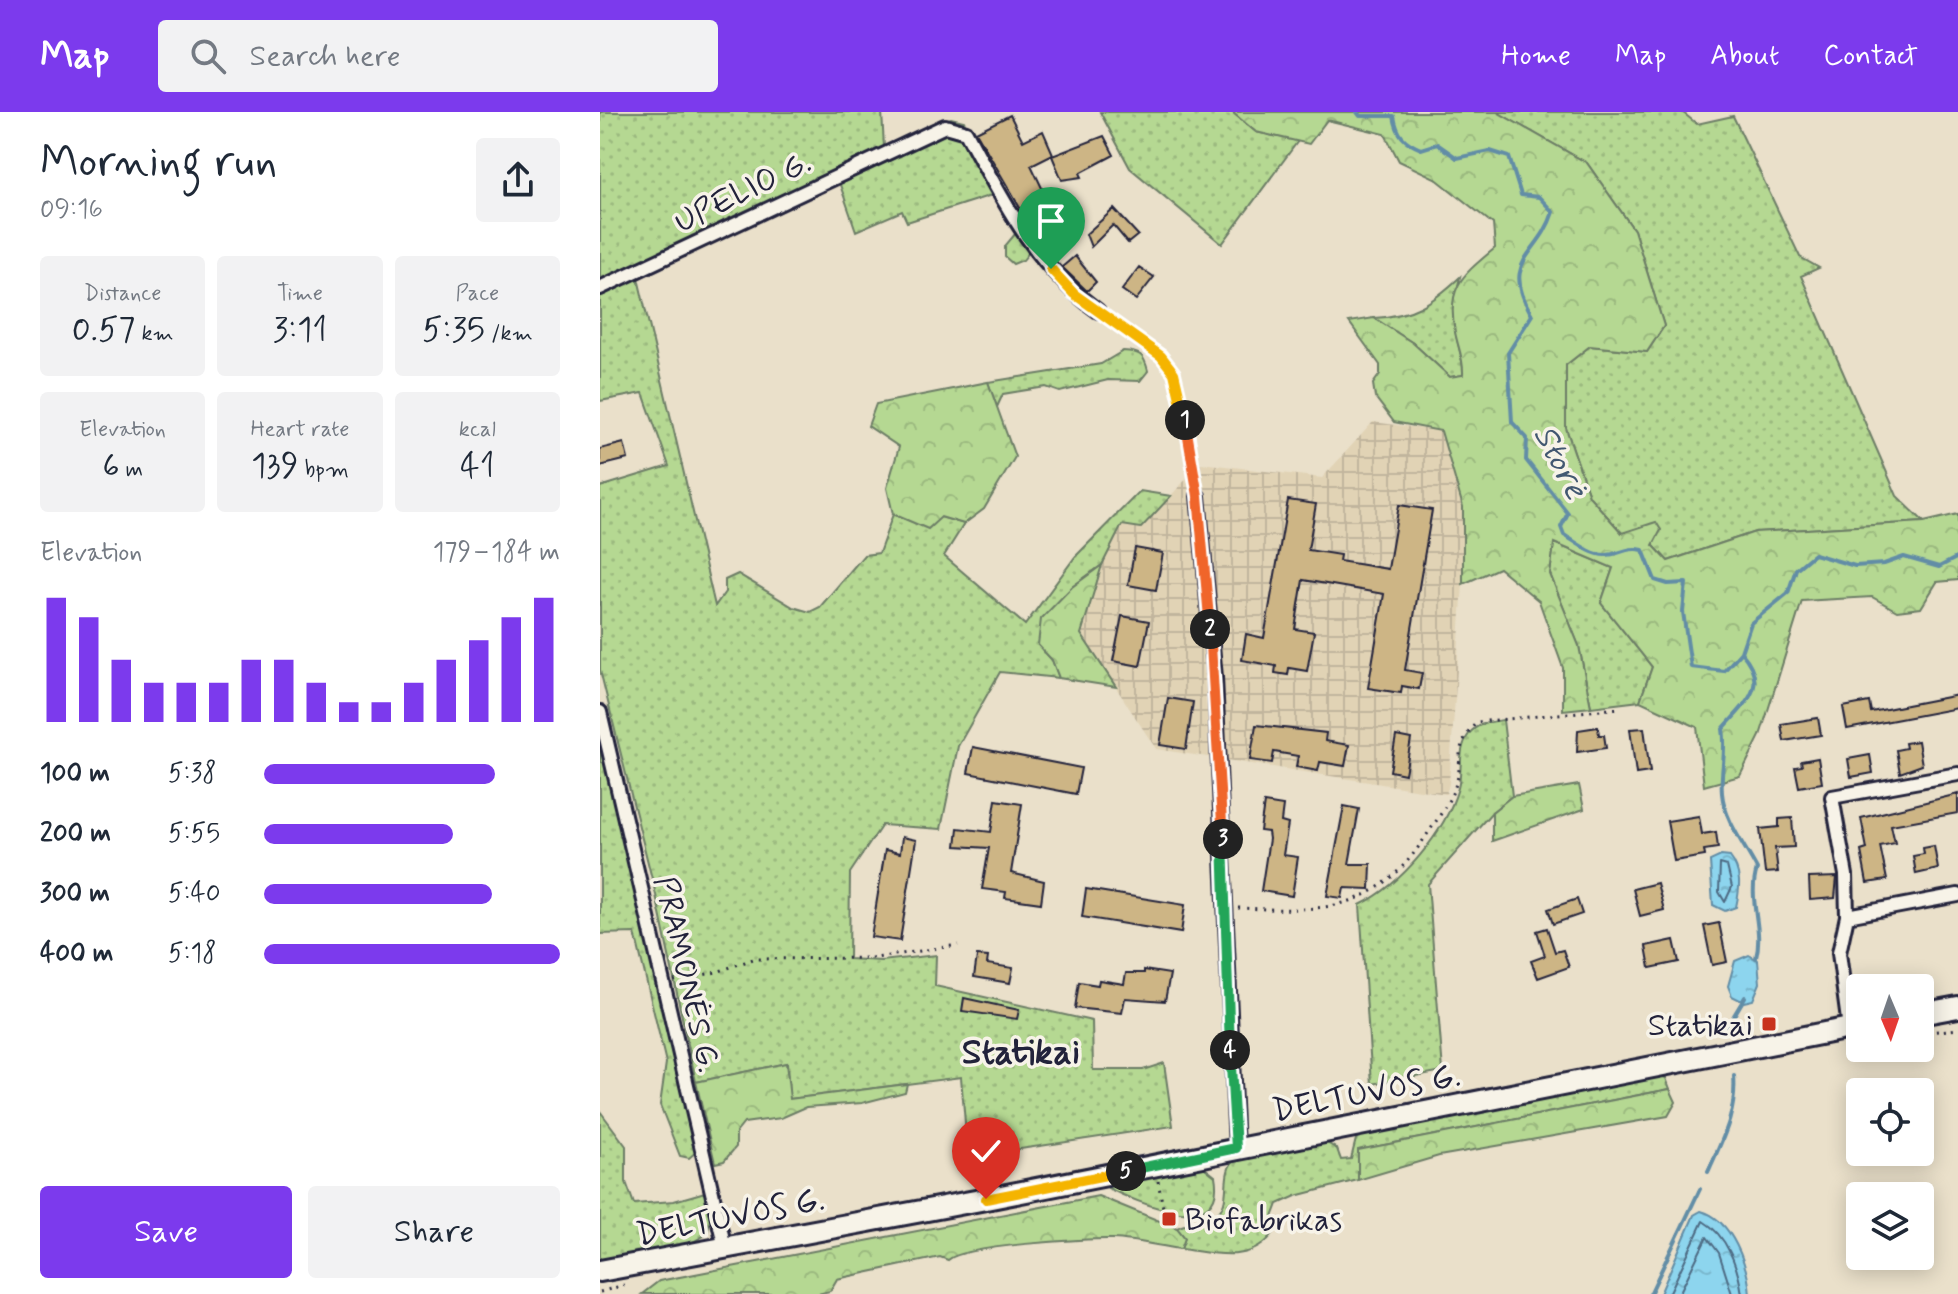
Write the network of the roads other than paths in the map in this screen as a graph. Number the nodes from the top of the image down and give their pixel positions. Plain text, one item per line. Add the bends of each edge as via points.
1 (600, 288) edge
2 (1098, 311) road end
3 (1198, 496) road end
4 (600, 712) edge
5 (1958, 774) edge
6 (1958, 895) edge
7 (1847, 916) junction
8 (1846, 985) edge
9 (1958, 1007) edge
10 (1934, 1011) edge
11 (1846, 1029) edge
12 (1236, 1148) junction
13 (725, 1248) junction
14 (600, 1271) edge

1 - 2 street, UPELIO G. via 945,126 966,132 1029,242 1074,294
3 - 12 street via 1215,677
4 - 13 street, PRAMONĖS G.
5 - 7 street via 1832,797 1846,875
6 - 7 street
7 - 8 street via 1839,953
9 - 10 main road
11 - 12 main road, DELTUVOS G.
12 - 13 main road, DELTUVOS G.
13 - 14 main road, DELTUVOS G.

